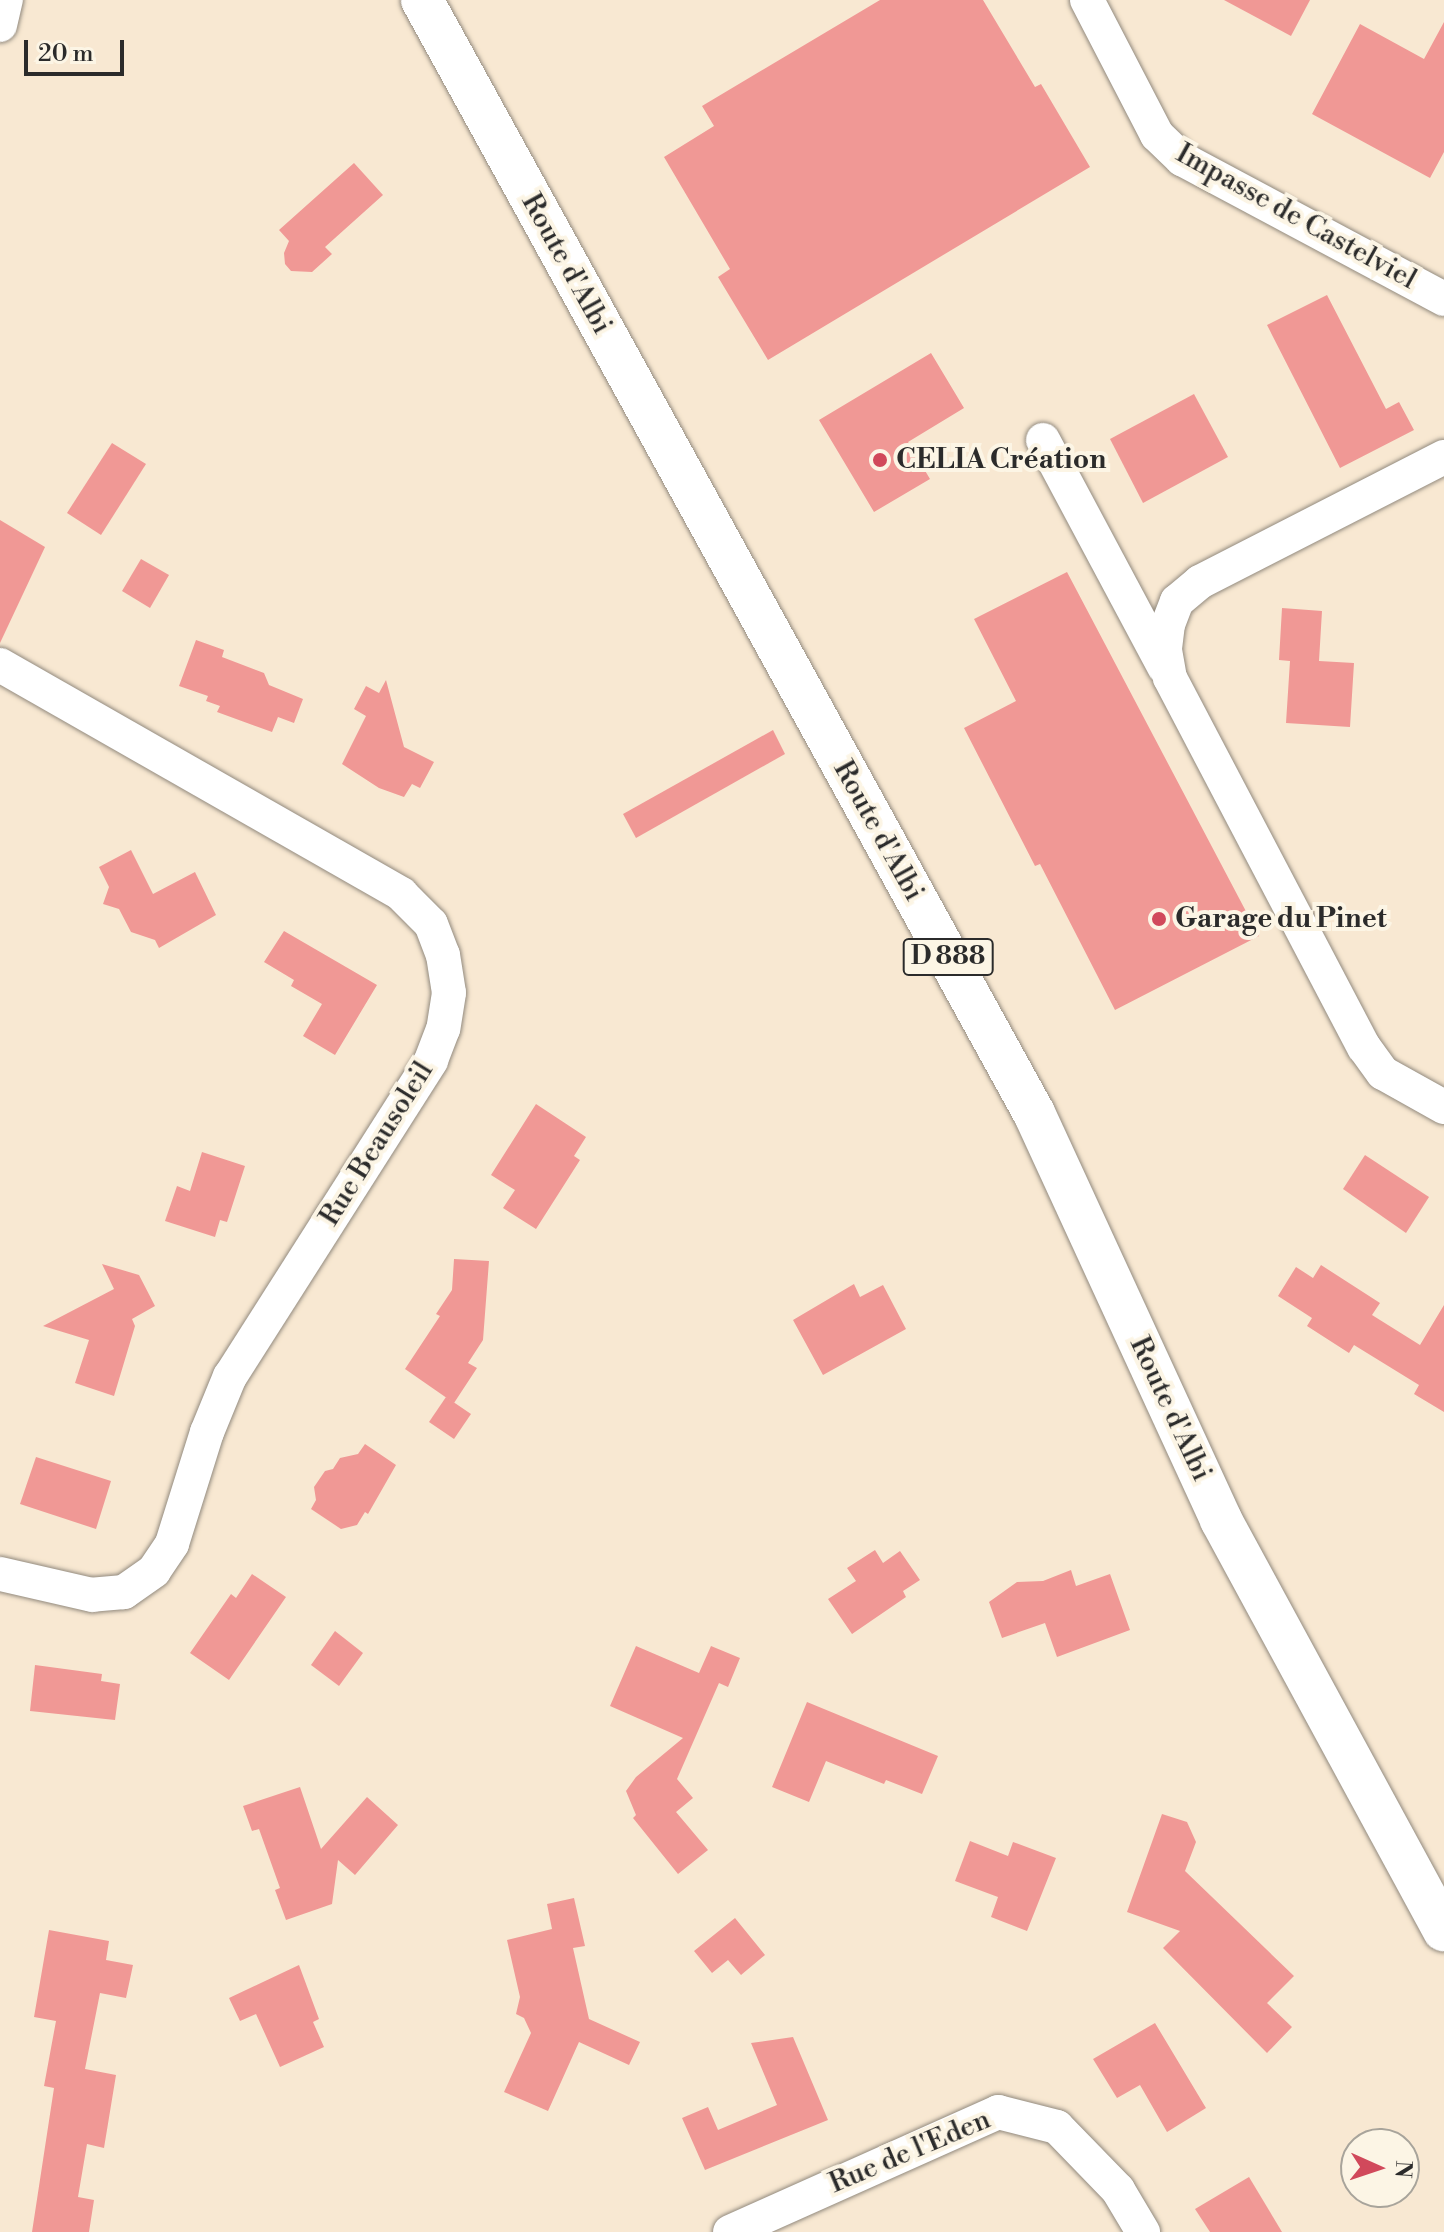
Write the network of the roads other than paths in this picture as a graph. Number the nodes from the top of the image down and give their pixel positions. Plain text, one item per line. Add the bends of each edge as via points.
1 (6, 0) edge
2 (422, 0) edge
3 (1087, 0) edge
4 (0, 25) edge
5 (1444, 299) edge
6 (1043, 440) dead end
7 (1444, 457) edge
8 (0, 665) edge
9 (1170, 678) junction
10 (1444, 1107) edge
11 (0, 1574) edge
12 (1444, 1930) edge
13 (730, 2232) edge
14 (1143, 2232) edge

1 - 4 street
2 - 12 main road, Route d'Albi / D 888 via 1034,1113 1221,1520
3 - 5 street, Impasse de Castelviel via 1157,135 1182,159
6 - 9 street
7 - 9 street via 1200,582 1177,601 1168,624
8 - 11 street, Rue Beausoleil via 401,894 431,924 449,993 431,1061 230,1376 172,1544 154,1571 124,1592 92,1595
9 - 10 street via 1364,1047 1383,1073
13 - 14 street, Rue de l'Eden via 998,2112 1057,2127 1118,2190

